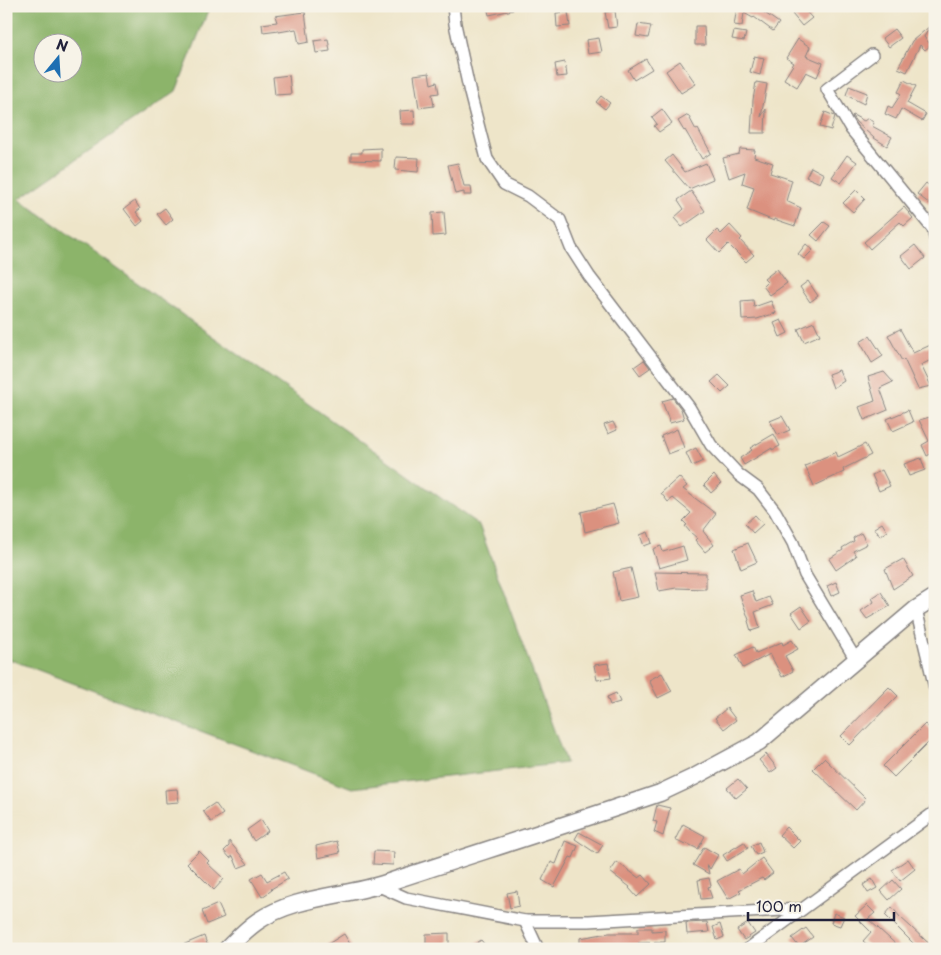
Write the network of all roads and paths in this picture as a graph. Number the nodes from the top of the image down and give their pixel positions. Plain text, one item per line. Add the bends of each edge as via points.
1 (453, 6) edge
2 (872, 56) dead end
3 (935, 238) edge
4 (935, 597) edge
5 (916, 609) junction
6 (856, 660) junction
7 (935, 688) edge
8 (935, 812) edge
9 (379, 886) junction
10 (802, 909) junction
11 (525, 921) junction
12 (227, 949) edge
13 (538, 949) edge
14 (748, 949) edge

1 - 6 street via 487,159 504,184 528,196 560,220 571,248 589,276 689,407 711,445 739,475 758,489 775,511 793,543 805,575
2 - 3 street via 827,89 851,129 933,229
4 - 5 street
5 - 6 street
5 - 7 street
6 - 9 street via 759,742 694,777 651,796
8 - 10 street
9 - 11 street via 406,898
9 - 12 street via 280,910 259,920
10 - 11 street via 589,921
10 - 14 street
11 - 13 street

